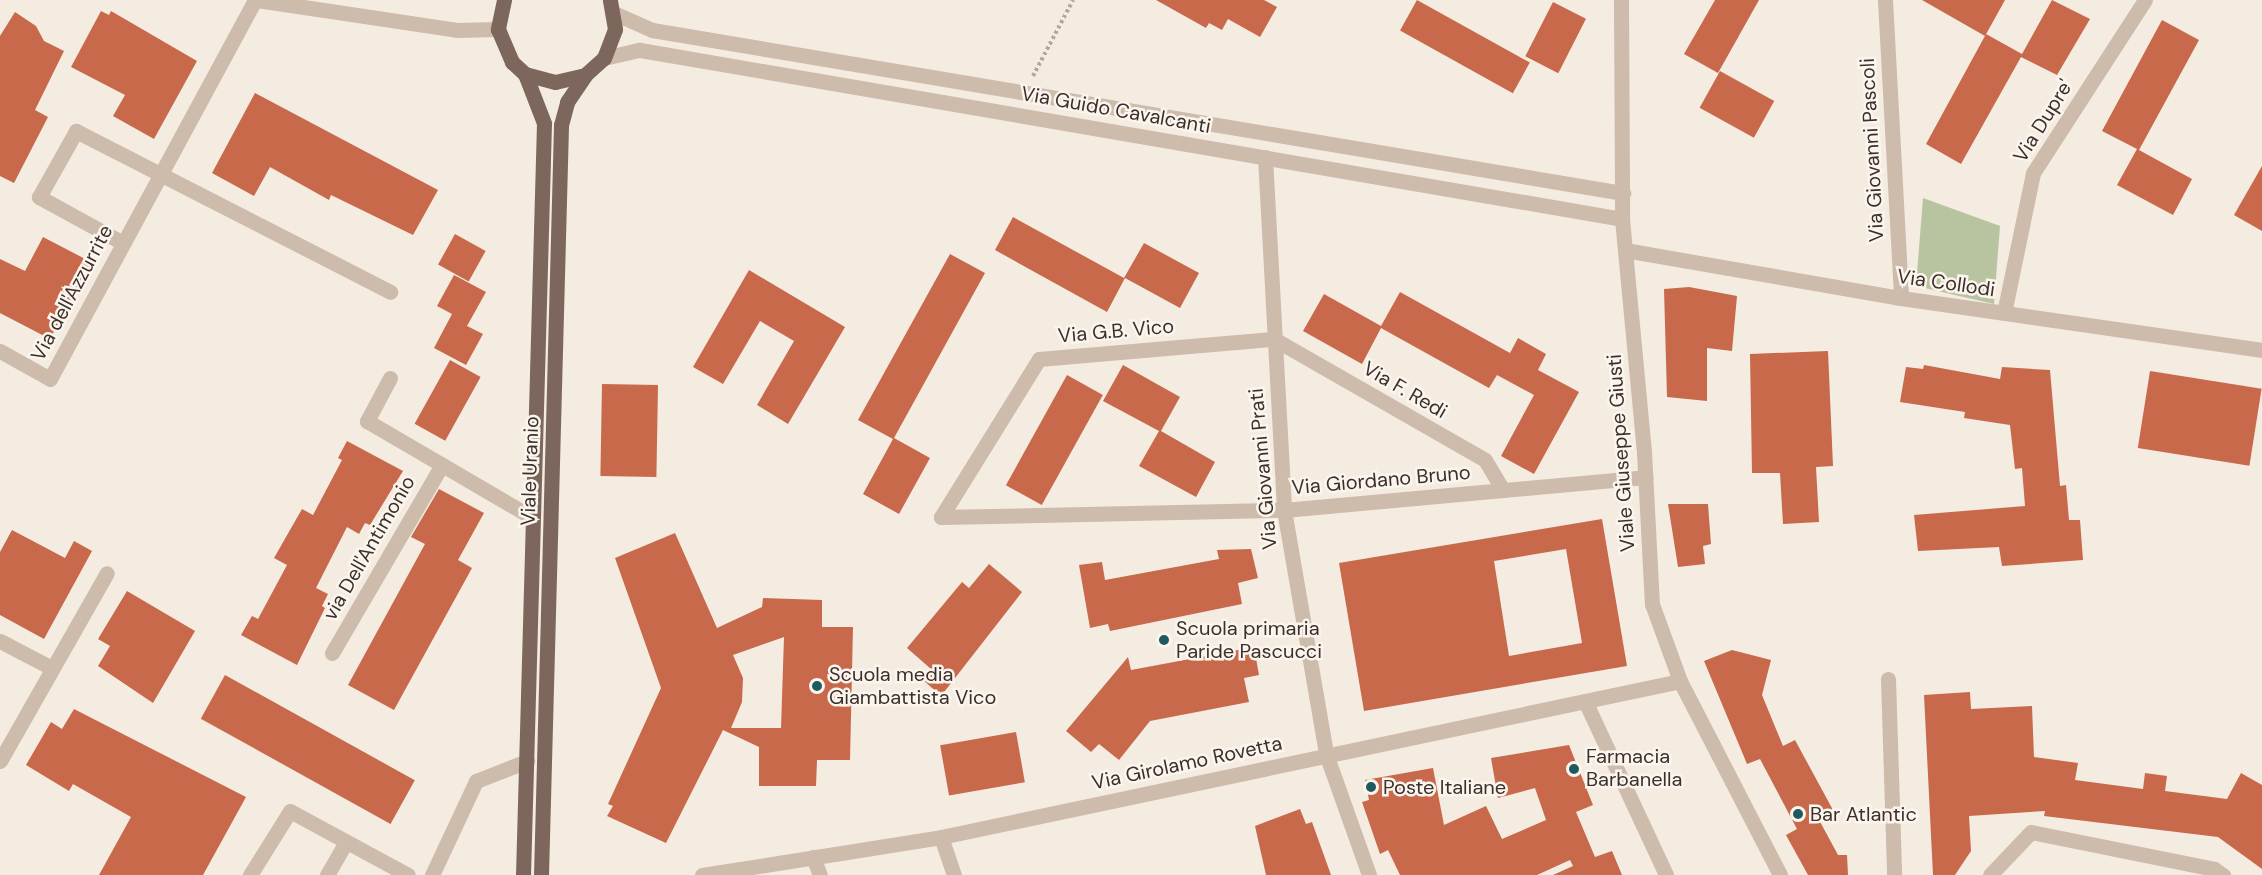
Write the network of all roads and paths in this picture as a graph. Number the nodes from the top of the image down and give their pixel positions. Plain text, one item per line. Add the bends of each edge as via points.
1 (256, 0) edge
2 (504, 0) edge
3 (1073, 0) edge
4 (1621, 0) edge
5 (1885, 0) edge
6 (2145, 0) edge
7 (612, 7) edge
8 (498, 29) junction
9 (604, 58) junction
10 (525, 74) junction
11 (585, 75) junction
12 (1025, 92) junction
13 (1265, 157) junction
14 (159, 177) junction
15 (1623, 193) junction
16 (1622, 219) junction
17 (123, 243) junction
18 (1625, 250) junction
19 (390, 292) dead end
20 (1900, 298) junction
21 (2004, 313) junction
22 (1274, 339) junction
23 (0, 351) edge
24 (2262, 351) edge
25 (390, 378) dead end
26 (442, 465) junction
27 (1645, 477) junction
28 (1503, 490) junction
29 (1284, 510) junction
30 (533, 518) junction
31 (941, 518) joint
32 (107, 573) dead end
33 (0, 641) edge
34 (332, 653) dead end
35 (50, 667) junction
36 (1888, 679) dead end
37 (1680, 681) junction
38 (1585, 701) junction
39 (1326, 754) junction
40 (0, 761) edge
41 (526, 761) junction
42 (941, 837) junction
43 (346, 842) junction
44 (813, 857) junction
45 (2216, 873) edge
46 (250, 875) edge
47 (327, 875) edge
48 (408, 875) edge
49 (432, 875) edge
50 (523, 875) edge
51 (541, 875) edge
52 (702, 875) edge
53 (820, 875) edge
54 (954, 875) edge
55 (1369, 875) edge
56 (1666, 875) edge
57 (1780, 875) edge
58 (1894, 875) edge
59 (1990, 875) edge

1 - 8 street via 457,30
1 - 14 street, Via dell'Azzurrite
2 - 8 main road
3 - 12 path
4 - 15 street, Viale Giuseppe Giusti
5 - 20 street, Via Giovanni Pascoli
6 - 21 street, Via Dupre' via 2033,173
7 - 9 main road via 612,44
7 - 12 street, Via Guido Cavalcanti via 652,30
8 - 10 main road, Viale Uranio via 502,47
9 - 11 main road
9 - 13 street, Via Guido Cavalcanti via 640,50
10 - 11 main road via 555,82
10 - 30 main road, Viale Uranio via 544,123
11 - 51 main road, Viale Uranio via 567,102 561,125
12 - 15 street, Via Guido Cavalcanti
13 - 16 street, Via Guido Cavalcanti
13 - 22 street, Via Giovanni Prati
14 - 17 street, Via dell'Azzurrite
14 - 17 street via 76,131 39,197
14 - 19 street
15 - 16 street, Viale Giuseppe Giusti
16 - 18 street, Viale Giuseppe Giusti
17 - 23 street, Via dell'Azzurrite via 50,379
18 - 20 street, Via Collodi
18 - 27 street, Viale Giuseppe Giusti
20 - 21 street, Via Collodi
21 - 24 street, Via Collodi
22 - 28 street, Via F. Redi via 1485,460
22 - 29 street, Via Giovanni Prati
22 - 31 street, Via G.B. Vico via 1039,359
25 - 26 street, via Dell'Antimonio via 367,421
26 - 30 street, via Dell'Antimonio
26 - 34 street, via Dell'Antimonio
27 - 28 street, Via Giordano Bruno
27 - 37 street, Viale Giuseppe Giusti via 1653,604
28 - 29 street, Via Giordano Bruno
29 - 31 street, Via Giordano Bruno
29 - 39 street, Via Giovanni Prati
30 - 41 main road, Viale Uranio
32 - 35 street
33 - 35 street
35 - 40 street
36 - 58 street
37 - 38 street, Via Girolamo Rovetta
37 - 57 street, Viale Giuseppe Giusti
38 - 39 street, Via Girolamo Rovetta
38 - 56 street
39 - 42 street, Via Girolamo Rovetta
39 - 55 street, Via Giovanni Prati
41 - 49 street via 476,781
41 - 50 main road, Viale Uranio
42 - 44 street, Via Girolamo Rovetta
42 - 54 street
43 - 46 street via 290,811
43 - 47 street
43 - 48 street
44 - 52 street, Via Girolamo Rovetta
44 - 53 street
45 - 59 street via 2031,832

